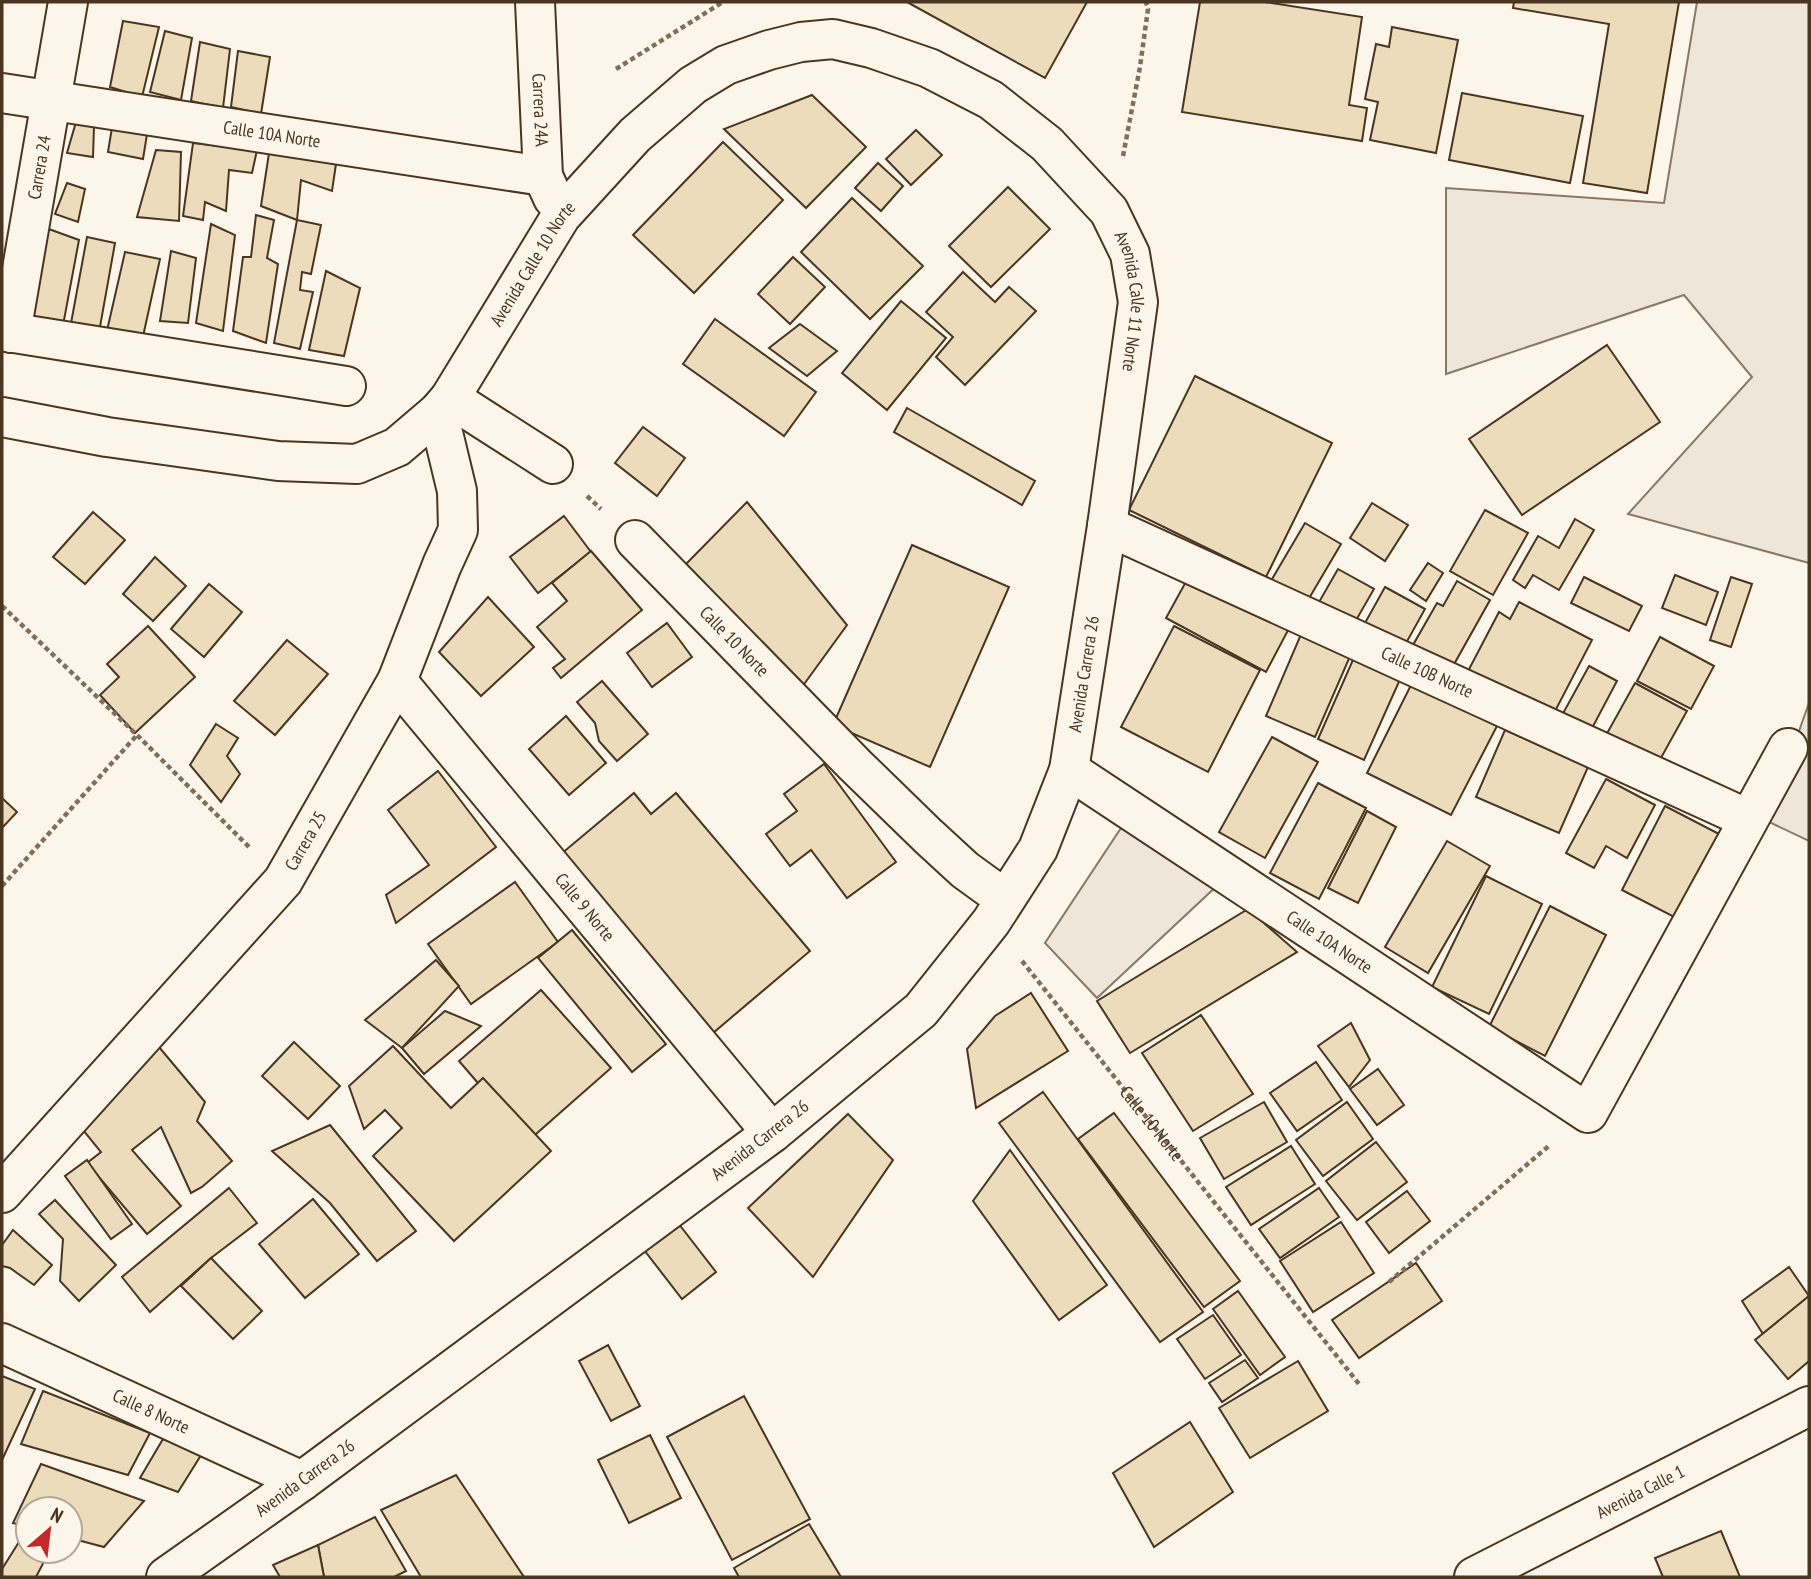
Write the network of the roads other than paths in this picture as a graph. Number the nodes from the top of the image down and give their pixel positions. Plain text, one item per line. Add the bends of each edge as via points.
1 (68, 2) edge
2 (535, 2) edge
3 (2, 93) edge
4 (51, 101) junction
5 (1047, 144) joint
6 (543, 176) junction
7 (561, 216) junction
8 (6, 332) edge
9 (346, 386) dead end
10 (444, 405) junction
11 (2, 417) edge
12 (553, 464) road end
13 (1107, 526) junction
14 (635, 540) road end
15 (397, 681) junction
16 (1788, 748) dead end
17 (1069, 770) junction
18 (1748, 819) junction
19 (998, 910) junction
20 (772, 1133) junction
21 (2, 1194) edge
22 (2, 1343) edge
23 (1809, 1406) edge
24 (302, 1481) junction
25 (166, 1577) edge
26 (1474, 1577) edge

1 - 4 street, Carrera 24
2 - 6 street, Carrera 24A
3 - 4 street, Calle 10A Norte
4 - 6 street, Calle 10A Norte
4 - 8 street, Carrera 24
5 - 7 street, Avenida Calle 10 Norte via 991,100 929,68 833,40 801,42 726,65 693,85 635,135
5 - 13 street, Avenida Calle 11 Norte via 1110,211 1130,254 1138,302
6 - 7 street, Carrera 24A
7 - 10 street, Avenida Calle 10 Norte
8 - 9 street
10 - 11 street, Avenida Calle 10 Norte via 397,447 357,464 278,461
10 - 12 street
10 - 15 street, Carrera 25 via 458,530
13 - 17 street, Avenida Carrera 26
13 - 18 street, Calle 10B Norte
14 - 19 street, Calle 10 Norte via 855,765 965,870
15 - 20 street, Calle 9 Norte
15 - 21 street, Carrera 25 via 283,881
16 - 18 street
17 - 18 street, Calle 10A Norte via 1588,1113
17 - 19 street, Avenida Carrera 26 via 1038,849
19 - 20 street, Avenida Carrera 26 via 921,1010
20 - 24 street, Avenida Carrera 26
22 - 24 street, Calle 8 Norte
23 - 26 street, Avenida Calle 1
24 - 25 street, Avenida Carrera 26

